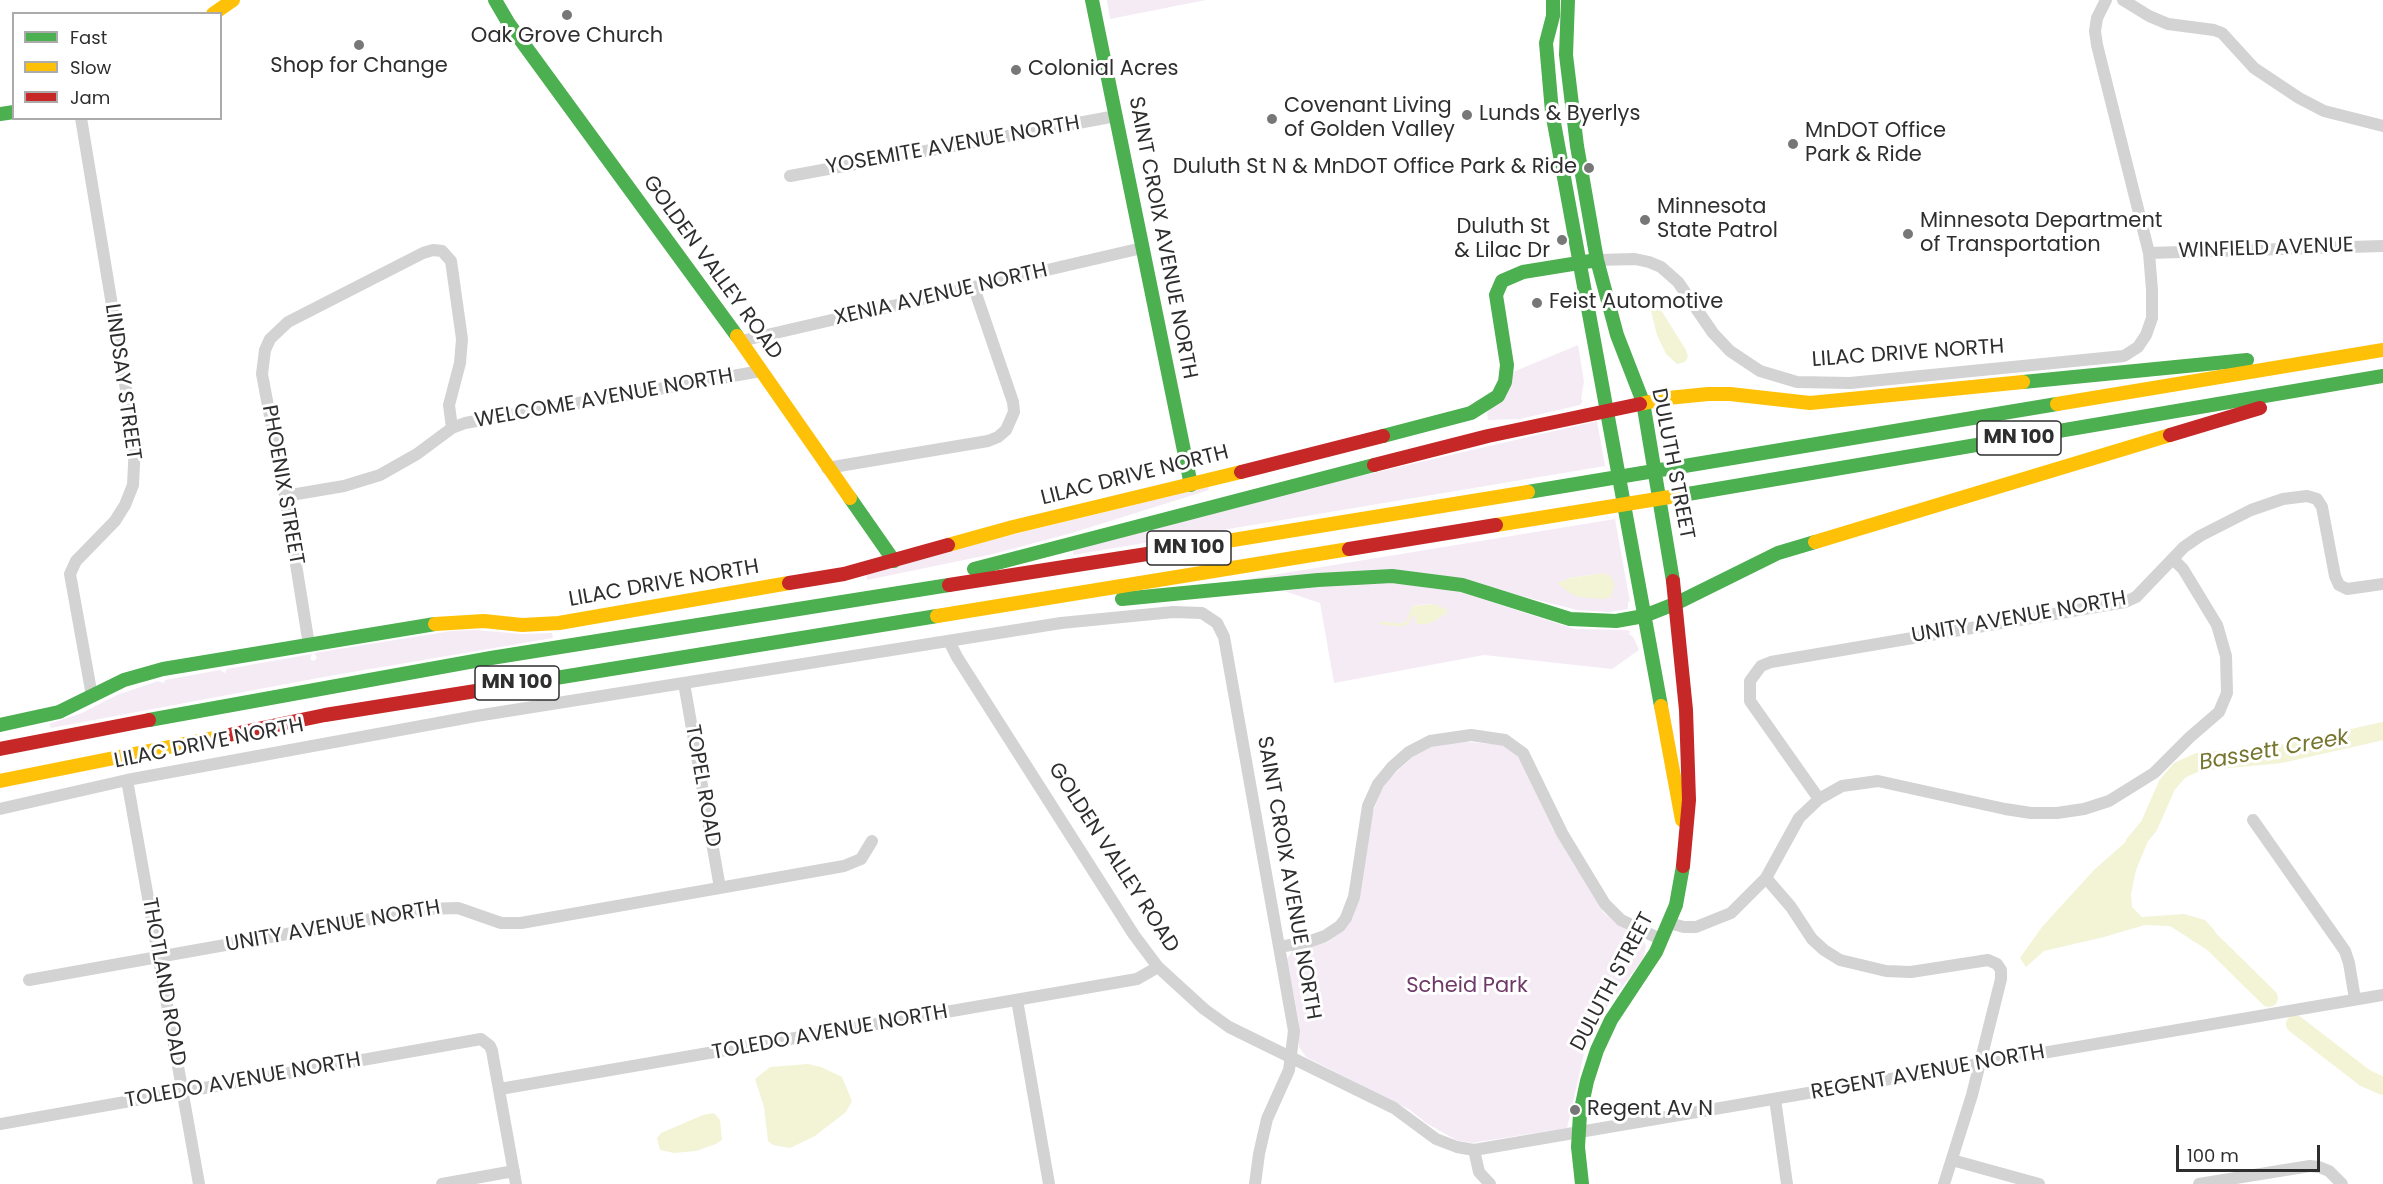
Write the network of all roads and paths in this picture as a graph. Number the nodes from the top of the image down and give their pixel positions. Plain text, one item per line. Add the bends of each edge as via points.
1 (234, 0) edge
2 (495, 0) edge
3 (1092, 0) edge
4 (1553, 0) edge
5 (1568, 0) edge
6 (2106, 0) edge
7 (2123, 0) edge
8 (216, 12) edge
9 (1116, 116) junction
10 (81, 120) edge
11 (2383, 126) edge
12 (790, 176) dead end
13 (2383, 246) edge
14 (1142, 248) junction
15 (2149, 253) junction
16 (1597, 260) junction
17 (1579, 263) junction
18 (974, 288) junction
19 (741, 341) junction
20 (2383, 350) edge
21 (2302, 364) junction
22 (761, 371) junction
23 (2383, 376) edge
24 (2347, 382) junction
25 (1642, 402) junction
26 (1606, 411) junction
27 (452, 428) junction
28 (827, 468) junction
29 (1191, 485) junction
30 (285, 496) junction
31 (2173, 559) junction
32 (894, 561) junction
33 (2383, 584) edge
34 (1017, 603) junction
35 (1677, 603) junction
36 (790, 610) junction
37 (1209, 616) joint
38 (1644, 616) junction
39 (949, 641) junction
40 (309, 645) junction
41 (684, 683) junction
42 (92, 696) junction
43 (0, 725) edge
44 (0, 749) edge
45 (127, 780) junction
46 (0, 782) edge
47 (1819, 799) junction
48 (0, 809) edge
49 (2253, 820) dead end
50 (1686, 836) junction
51 (872, 841) dead end
52 (1766, 878) junction
53 (720, 888) junction
54 (1669, 923) junction
55 (1662, 940) junction
56 (1279, 947) junction
57 (158, 958) junction
58 (1158, 967) junction
59 (29, 980) dead end
60 (2383, 995) edge
61 (2355, 999) junction
62 (1017, 1000) junction
63 (1292, 1057) junction
64 (1980, 1064) junction
65 (500, 1089) junction
66 (182, 1092) junction
67 (1775, 1099) junction
68 (0, 1124) edge
69 (1579, 1133) junction
70 (1474, 1150) junction
71 (1952, 1160) junction
72 (515, 1178) edge
73 (199, 1184) edge
74 (442, 1184) edge
75 (1049, 1184) edge
76 (1255, 1184) edge
77 (1490, 1184) edge
78 (1582, 1184) edge
79 (1787, 1184) edge
80 (1944, 1184) edge
81 (2039, 1184) edge
82 (2199, 1184) edge
83 (2342, 1184) edge

1 - 8 main road
2 - 19 main road, GOLDEN VALLEY ROAD via 521,42
3 - 9 main road, SAINT CROIX AVENUE NORTH
4 - 17 main road, DULUTH STREET via 1546,43 1552,112
5 - 16 main road, DULUTH STREET via 1566,55
6 - 15 street via 2097,18 2097,45
7 - 11 street via 2168,24 2223,33 2254,68 2305,102 2324,111
9 - 12 street, YOSEMITE AVENUE NORTH
9 - 14 main road, SAINT CROIX AVENUE NORTH
10 - 42 street, LINDSAY STREET via 135,444 133,485 125,505 115,521 76,561 70,574
13 - 15 street, WINFIELD AVENUE
14 - 18 street, XENIA AVENUE NORTH
14 - 29 main road, SAINT CROIX AVENUE NORTH
15 - 16 street, LILAC DRIVE NORTH via 2152,318 2138,347 2124,356 1850,383 1797,382 1760,371 1730,351 1678,282 1661,267 1635,259
16 - 17 main road, LILAC DRIVE NORTH
16 - 25 main road, DULUTH STREET via 1617,335
17 - 26 main road, DULUTH STREET
17 - 29 main road, LILAC DRIVE NORTH via 1523,272 1502,281 1496,295 1507,375 1498,396 1488,404 1471,413
18 - 19 street, XENIA AVENUE NORTH via 890,304
18 - 28 street via 1013,402 1014,412 1006,430 988,441
19 - 22 main road, GOLDEN VALLEY ROAD
20 - 21 main road, MN 100
21 - 25 main road via 2254,359 1810,403 1708,394
21 - 36 main road, MN 100
22 - 27 street, WELCOME AVENUE NORTH via 484,419
22 - 28 main road, GOLDEN VALLEY ROAD
23 - 24 main road, MN 100
24 - 34 main road, MN 100
24 - 35 main road via 1778,553
25 - 26 main road
25 - 35 main road, DULUTH STREET
26 - 36 main road via 1488,436 1063,547 880,586
26 - 38 main road, DULUTH STREET
27 - 30 street, WELCOME AVENUE NORTH via 380,475
27 - 30 street, PHOENIX STREET via 448,405 460,363 462,339 451,261 442,251 433,250 278,329 265,350 262,374
28 - 32 main road, GOLDEN VALLEY ROAD
29 - 32 main road, LILAC DRIVE NORTH via 1013,527
30 - 40 street, PHOENIX STREET
31 - 33 street, UNITY AVENUE NORTH via 2200,536 2251,510 2307,496 2317,499 2322,507 2339,585 2347,589
31 - 47 street, UNITY AVENUE NORTH via 2136,597 2125,602 1761,666 1754,673 1750,701
31 - 47 street via 2217,625 2226,656 2227,693 2219,712 2154,773 2109,801 2057,813 2031,813 1878,781 1842,786
32 - 40 main road, LILAC DRIVE NORTH via 819,579 559,623 446,622
34 - 38 main road via 1096,601 1392,576 1462,585 1570,619 1616,621
34 - 46 main road, MN 100 via 325,715
35 - 38 main road
35 - 50 main road, DULUTH STREET via 1687,732
36 - 44 main road, MN 100 via 309,690
37 - 39 street, LILAC DRIVE NORTH via 1195,611 1173,612 1061,623
37 - 56 street, SAINT CROIX AVENUE NORTH via 1217,622 1224,638
38 - 50 main road, DULUTH STREET
39 - 41 street, LILAC DRIVE NORTH
39 - 58 street, GOLDEN VALLEY ROAD
40 - 42 main road, LILAC DRIVE NORTH via 144,674
41 - 45 street, LILAC DRIVE NORTH via 364,735
41 - 53 street, TOPEL ROAD
42 - 43 main road, LILAC DRIVE NORTH via 51,714
45 - 48 street, LILAC DRIVE NORTH
45 - 57 street, THOTLAND ROAD
47 - 52 street via 1799,818
49 - 61 street via 2345,951
50 - 54 main road, DULUTH STREET via 1680,887
51 - 53 street, UNITY AVENUE NORTH via 861,859 844,866
52 - 54 street via 1731,913 1696,927
52 - 64 street via 1812,939 1840,960 1886,971 1911,972 1988,960 1997,964 2001,979
53 - 57 street, UNITY AVENUE NORTH via 509,924 458,908 427,909
54 - 55 main road, DULUTH STREET
55 - 56 street via 1621,920 1605,904 1555,822 1523,753 1505,741 1471,735 1430,741 1392,767 1378,784 1368,806 1354,897 1346,918 1325,936
55 - 69 main road, DULUTH STREET via 1611,1020 1597,1050 1587,1081
56 - 63 street, SAINT CROIX AVENUE NORTH via 1294,1031
57 - 59 street, UNITY AVENUE NORTH
57 - 66 street, THOTLAND ROAD
58 - 62 street, TOLEDO AVENUE NORTH via 1137,979
58 - 63 street, GOLDEN VALLEY ROAD via 1229,1027
60 - 61 street, REGENT AVENUE NORTH
61 - 64 street, REGENT AVENUE NORTH
62 - 65 street, TOLEDO AVENUE NORTH
62 - 75 street
63 - 70 street, GOLDEN VALLEY ROAD via 1394,1108 1436,1139
63 - 76 street, SAINT CROIX AVENUE NORTH via 1267,1119
64 - 67 street, REGENT AVENUE NORTH
64 - 71 street
65 - 66 street, TOLEDO AVENUE NORTH via 492,1051 486,1041 476,1039
65 - 72 street
66 - 68 street, TOLEDO AVENUE NORTH
66 - 73 street, THOTLAND ROAD
67 - 69 street, REGENT AVENUE NORTH
67 - 79 street
69 - 70 street, REGENT AVENUE NORTH
69 - 78 main road, DULUTH STREET
70 - 77 street via 1479,1172
71 - 80 street
71 - 81 street
72 - 74 street
82 - 83 street via 2300,1167 2329,1171

